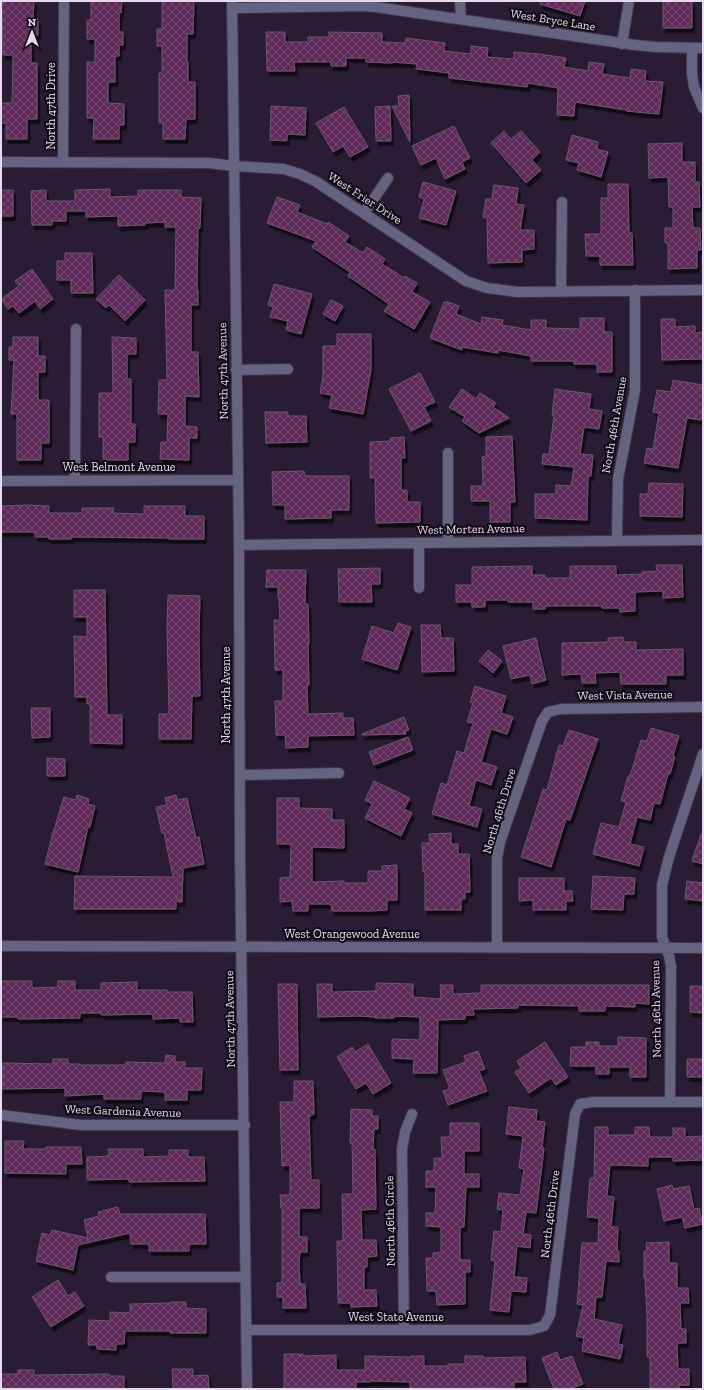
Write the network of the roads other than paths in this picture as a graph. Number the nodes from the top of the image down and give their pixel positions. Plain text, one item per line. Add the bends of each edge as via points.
1 (64, 1) edge
2 (460, 1) edge
3 (629, 1) edge
4 (232, 4) edge
5 (461, 19) junction
6 (622, 44) junction
7 (692, 48) junction
8 (703, 48) edge
9 (703, 108) edge
10 (1, 162) edge
11 (63, 162) junction
12 (234, 166) junction
13 (388, 178) dead end
14 (562, 202) dead end
15 (364, 213) junction
16 (635, 290) junction
17 (703, 290) edge
18 (561, 291) junction
19 (76, 329) dead end
20 (236, 370) junction
21 (288, 370) dead end
22 (448, 453) dead end
23 (75, 480) junction
24 (238, 480) junction
25 (1, 481) edge
26 (703, 540) edge
27 (617, 541) junction
28 (419, 543) junction
29 (448, 543) junction
30 (239, 545) junction
31 (419, 588) dead end
32 (703, 707) edge
33 (548, 712) joint
34 (703, 754) edge
35 (339, 773) dead end
36 (240, 775) junction
37 (1, 946) edge
38 (242, 947) junction
39 (497, 947) junction
40 (667, 948) junction
41 (703, 948) edge
42 (670, 1102) junction
43 (703, 1102) edge
44 (412, 1114) dead end
45 (1, 1115) edge
46 (245, 1125) junction
47 (111, 1277) dead end
48 (245, 1277) junction
49 (544, 1326) joint
50 (247, 1330) junction
51 (404, 1330) junction
52 (247, 1389) edge

1 - 11 street, North 47th Drive
2 - 5 street
3 - 6 street
4 - 5 street, West Bryce Lane via 361,6
4 - 12 street, North 47th Avenue
5 - 6 street, West Bryce Lane
6 - 7 street, West Bryce Lane via 656,48
7 - 8 street, West Bryce Lane
7 - 9 street via 693,81
10 - 11 street, West Frier Drive
11 - 12 street, West Frier Drive via 208,163
12 - 15 street, West Frier Drive via 284,170 300,174 316,181
12 - 20 street, North 47th Avenue
13 - 15 street
14 - 18 street
15 - 18 street, West Frier Drive via 466,281 486,288 517,292
16 - 17 street, West Frier Drive
16 - 18 street, West Frier Drive
16 - 27 street, North 46th Avenue via 635,390 618,479
19 - 23 street
20 - 21 street
20 - 24 street, North 47th Avenue
22 - 29 street
23 - 24 street, West Belmont Avenue
23 - 25 street, West Belmont Avenue
24 - 30 street, North 47th Avenue
26 - 27 street, West Morten Avenue
27 - 29 street, West Morten Avenue
28 - 29 street, West Morten Avenue
28 - 30 street, West Morten Avenue
28 - 31 street
30 - 36 street, North 47th Avenue
32 - 33 street, West Vista Avenue via 561,709
33 - 39 street, North 46th Drive via 542,721 500,842 496,871
34 - 40 street, North 46th Avenue via 662,885 662,937
35 - 36 street
36 - 38 street, North 47th Avenue
37 - 38 street, West Orangewood Avenue
38 - 39 street, West Orangewood Avenue
38 - 46 street, North 47th Avenue
39 - 40 street, West Orangewood Avenue
40 - 41 street, West Orangewood Avenue
40 - 42 street, North 46th Avenue via 671,966
42 - 43 street
42 - 49 street, North 46th Drive via 580,1104 575,1114 550,1315
44 - 51 street, North 46th Circle via 402,1150
45 - 46 street, West Gardenia Avenue via 81,1125
46 - 48 street, North 47th Avenue
47 - 48 street
48 - 50 street, North 47th Avenue
49 - 51 street, West State Avenue via 530,1330
50 - 51 street, West State Avenue
50 - 52 street, North 47th Avenue

